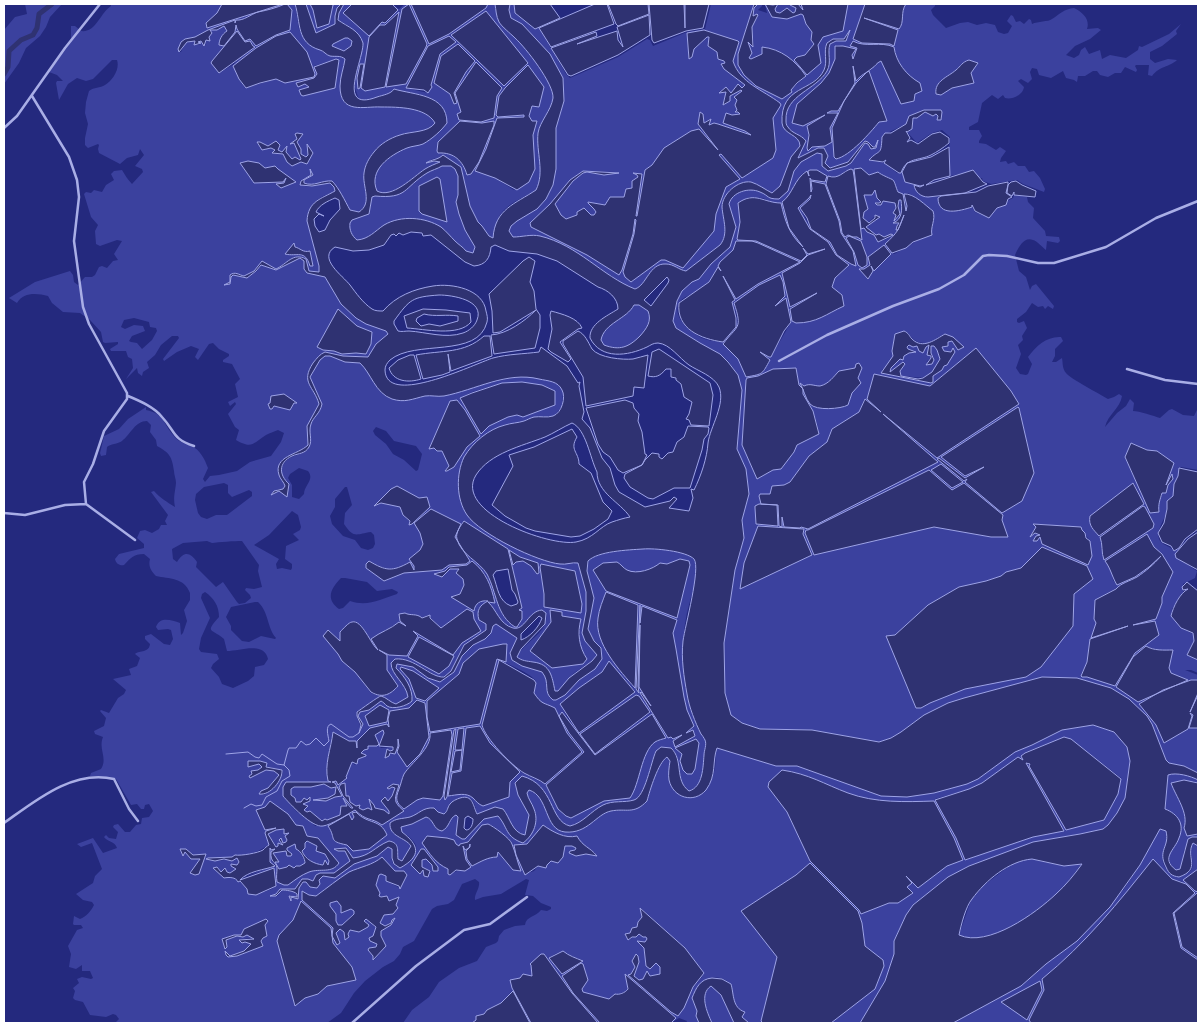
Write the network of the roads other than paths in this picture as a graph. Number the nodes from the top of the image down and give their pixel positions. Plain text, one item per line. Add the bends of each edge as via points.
1 (100, 4) edge
2 (32, 96) junction
3 (4, 128) edge
4 (1198, 201) edge
5 (779, 361) dead end
6 (1127, 368) dead end
7 (1198, 384) edge
8 (128, 396) junction
9 (194, 446) dead end
10 (86, 504) junction
11 (4, 514) edge
12 (135, 540) dead end
13 (138, 821) dead end
14 (4, 823) edge
15 (527, 897) dead end
16 (352, 1023) edge

1 - 2 street
2 - 3 street
2 - 8 street via 66,152 77,180 79,197 74,241 84,310
4 - 5 street via 1156,218 1106,247 1054,263 986,255 960,277 939,288 827,335
6 - 7 street via 1156,378
8 - 9 street via 157,412 177,438
8 - 10 street via 104,432 84,482
10 - 11 street via 65,505 25,515
10 - 12 street
13 - 14 street via 114,779 94,777 56,789
15 - 16 street via 487,926 464,930 416,966

